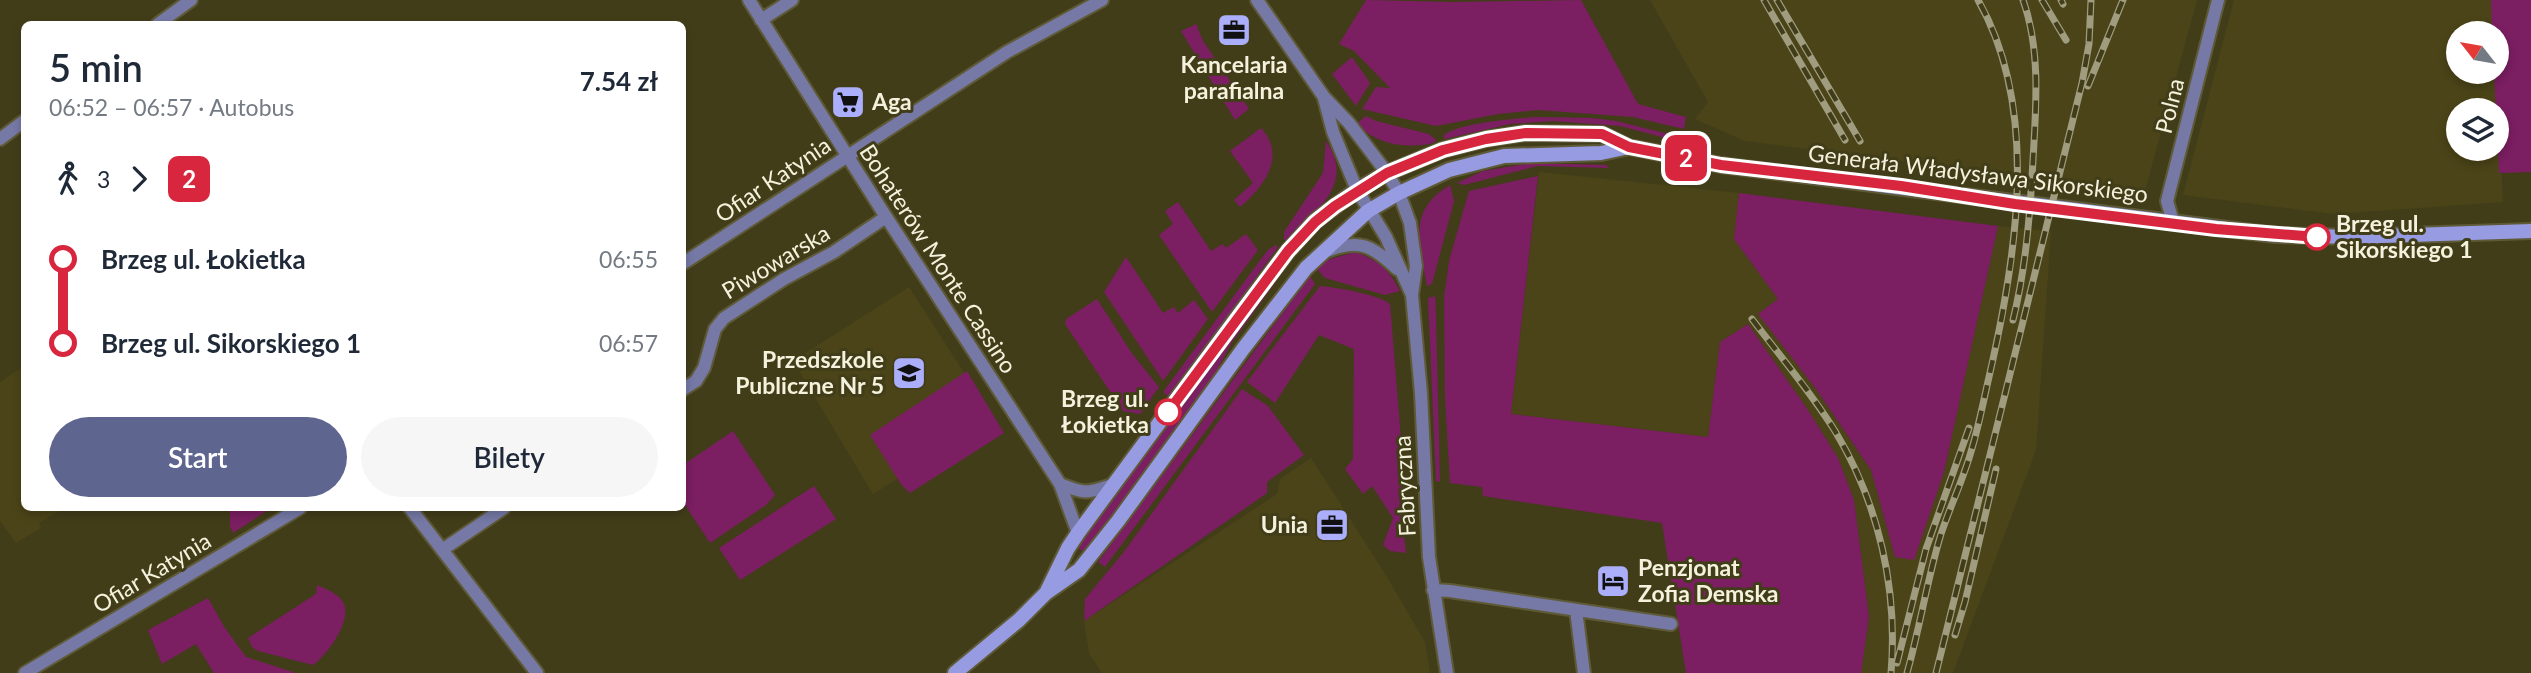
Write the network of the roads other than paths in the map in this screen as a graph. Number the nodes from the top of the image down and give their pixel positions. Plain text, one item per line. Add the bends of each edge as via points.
1 (191, 0) edge
2 (748, 0) edge
3 (792, 0) edge
4 (1101, 0) edge
5 (1257, 0) edge
6 (2218, 0) edge
7 (761, 20) junction
8 (162, 21) edge
9 (1324, 97) junction
10 (21, 123) edge
11 (0, 139) edge
12 (1629, 147) junction
13 (847, 156) junction
14 (1387, 173) junction
15 (1357, 190) junction
16 (1399, 193) junction
17 (1368, 211) junction
18 (886, 217) junction
19 (2172, 222) junction
20 (2531, 231) edge
21 (1317, 256) junction
22 (686, 261) edge
23 (1402, 275) junction
24 (1412, 295) junction
25 (686, 387) edge
26 (1060, 484) junction
27 (1115, 484) junction
28 (295, 511) edge
29 (412, 511) edge
30 (500, 511) edge
31 (1079, 533) junction
32 (442, 550) junction
33 (1433, 590) junction
34 (1046, 593) junction
35 (1576, 610) junction
36 (1671, 624) dead end
37 (24, 673) edge
38 (537, 673) edge
39 (955, 673) edge
40 (1447, 673) edge
41 (1584, 673) edge

1 - 8 street
2 - 7 street, Bohaterów Monte Cassino
3 - 7 street
4 - 13 street, Ofiar Katynia via 1007,52
5 - 9 street
6 - 19 street, Polna via 2167,201
7 - 13 street, Bohaterów Monte Cassino
9 - 14 street, Fabryczna
9 - 15 street, Fabryczna
10 - 11 street
12 - 14 main road, Generała Władysława Sikorskiego via 1602,134 1526,133 1443,150
12 - 16 main road via 1504,156 1449,170
12 - 19 main road, Generała Władysława Sikorskiego via 1721,165
13 - 18 street, Bohaterów Monte Cassino
13 - 22 street, Ofiar Katynia
14 - 15 main road, Generała Władysława Sikorskiego
14 - 16 street, Fabryczna
15 - 17 street, Fabryczna
15 - 27 main road, Generała Władysława Sikorskiego via 1315,222 1288,251
16 - 17 main road
16 - 24 street, Fabryczna via 1410,223 1416,267
17 - 21 main road
17 - 23 street, Fabryczna
18 - 25 street, Piwowarska via 724,318 715,329 704,368
18 - 26 street, Bohaterów Monte Cassino
19 - 20 main road, Generała Władysława Sikorskiego via 2312,237
21 - 23 street, Fabryczna via 1342,245 1361,244 1380,252
21 - 34 main road via 1086,562
23 - 24 street, Fabryczna
24 - 33 street, Fabryczna
26 - 27 street via 1093,492
26 - 31 street, Bohaterów Monte Cassino
27 - 31 main road, Generała Władysława Sikorskiego
28 - 37 street, Ofiar Katynia
29 - 32 street
30 - 32 street
31 - 34 main road, Generała Władysława Sikorskiego
32 - 38 street
33 - 35 street
33 - 40 street, Fabryczna
34 - 39 main road
35 - 36 street
35 - 41 street

